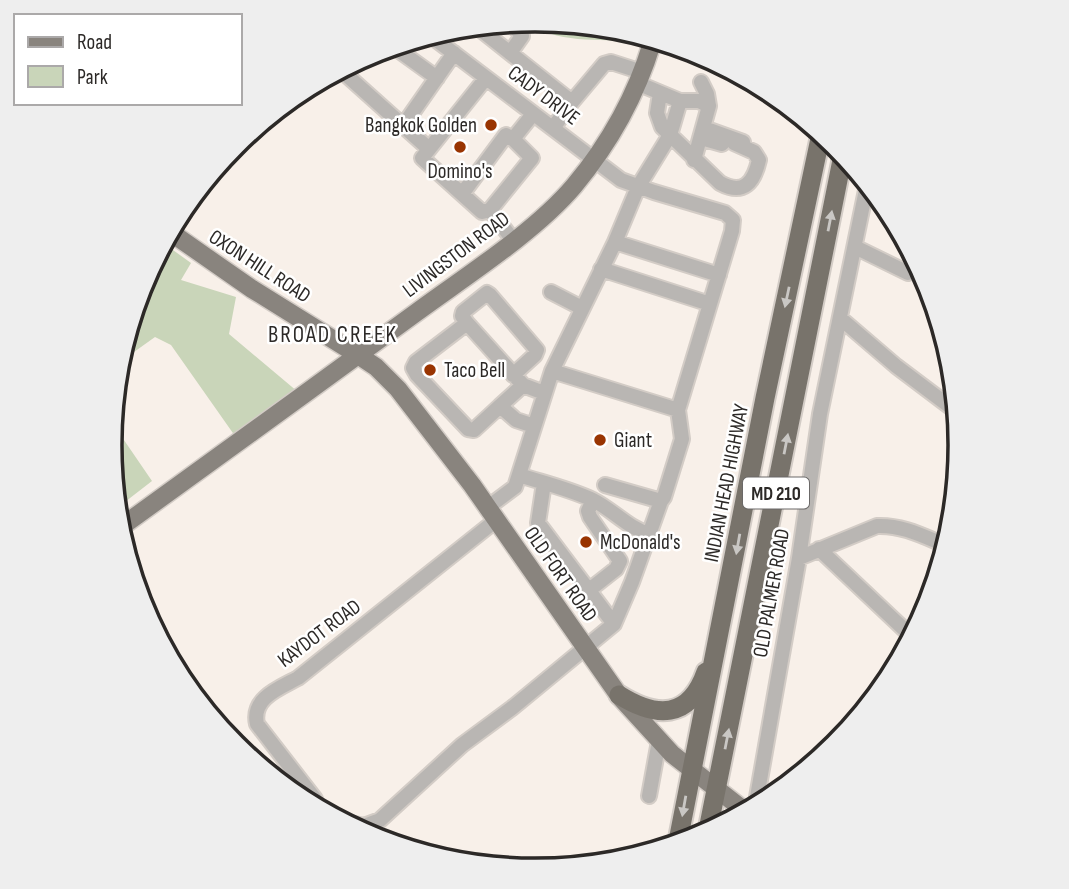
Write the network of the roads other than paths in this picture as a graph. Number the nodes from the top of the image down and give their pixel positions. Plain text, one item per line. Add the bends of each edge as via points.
1 (519, 32) edge
2 (502, 33) edge
3 (487, 34) edge
4 (495, 41) junction
5 (440, 43) edge
6 (650, 48) edge
7 (402, 53) edge
8 (454, 53) junction
9 (510, 53) junction
10 (348, 76) edge
11 (436, 78) junction
12 (486, 78) junction
13 (639, 78) junction
14 (701, 82) dead end
15 (660, 93) junction
16 (680, 101) junction
17 (572, 102) junction
18 (709, 106) junction
19 (533, 114) junction
20 (403, 126) junction
21 (553, 128) junction
22 (703, 133) junction
23 (670, 135) junction
24 (513, 139) junction
25 (819, 145) edge
26 (429, 149) junction
27 (754, 152) junction
28 (694, 159) junction
29 (594, 160) junction
30 (841, 167) edge
31 (638, 187) junction
32 (462, 194) junction
33 (865, 197) edge
34 (490, 210) junction
35 (178, 237) edge
36 (513, 240) junction
37 (615, 242) junction
38 (855, 247) junction
39 (601, 270) junction
40 (908, 273) dead end
41 (719, 275) junction
42 (551, 292) dead end
43 (710, 304) junction
44 (582, 308) junction
45 (840, 318) junction
46 (467, 323) junction
47 (358, 355) junction
48 (552, 371) junction
49 (518, 380) junction
50 (544, 393) junction
51 (946, 404) edge
52 (500, 406) junction
53 (678, 410) junction
54 (534, 426) junction
55 (519, 475) junction
56 (544, 483) junction
57 (605, 485) dead end
58 (593, 500) junction
59 (660, 502) junction
60 (491, 514) junction
61 (128, 521) edge
62 (649, 534) junction
63 (936, 541) edge
64 (819, 549) junction
65 (799, 558) junction
66 (588, 591) junction
67 (614, 624) junction
68 (904, 630) edge
69 (720, 632) junction
70 (585, 647) junction
71 (619, 695) junction
72 (659, 741) junction
73 (691, 770) junction
74 (306, 789) edge
75 (717, 791) junction
76 (758, 792) edge
77 (649, 796) dead end
78 (736, 805) edge
79 (711, 818) edge
80 (371, 824) edge
81 (680, 831) edge

1 - 9 street via 522,36
2 - 4 street
3 - 4 street
4 - 9 street
5 - 8 street, CADY DRIVE
6 - 13 main road, LIVINGSTON ROAD
7 - 11 street
8 - 11 street
8 - 12 street, CADY DRIVE
9 - 17 street
10 - 20 street
11 - 20 street
12 - 19 street, CADY DRIVE
12 - 26 street
13 - 15 street
13 - 17 street via 611,62 604,64
13 - 29 main road, LIVINGSTON ROAD via 615,130
14 - 18 street
15 - 16 street
15 - 23 street via 657,113
16 - 18 street
16 - 23 street
17 - 21 street
18 - 22 street
19 - 21 street, CADY DRIVE
19 - 24 street
20 - 26 street
21 - 29 street, CADY DRIVE
22 - 27 street
22 - 27 street via 743,141
22 - 28 street
23 - 28 street
23 - 31 street
24 - 32 street via 506,135
24 - 34 street via 533,158
25 -> 69 highway, INDIAN HEAD HIGHWAY / MD 210
26 - 32 street via 422,158
27 - 28 street via 759,160 755,174 741,188 720,183
29 - 31 street, CADY DRIVE
29 - 36 main road, LIVINGSTON ROAD via 555,206
75 -> 30 highway, MD 210
31 - 37 street
31 - 41 street, CADY DRIVE via 725,213 733,220
32 - 34 street via 482,212
33 - 38 street, OLD PALMER ROAD
34 - 36 street
35 - 47 main road, OXON HILL ROAD
36 - 47 main road, LIVINGSTON ROAD
37 - 39 street
37 - 41 street
38 - 40 street
38 - 45 street, OLD PALMER ROAD
39 - 43 street
39 - 44 street
41 - 43 street
42 - 44 street
43 - 53 street
44 - 48 street
45 - 51 street
45 - 65 street, OLD PALMER ROAD
46 - 49 street
46 - 49 street via 463,312 486,293 490,295 536,346
46 - 52 street via 413,368 468,429 474,430
47 - 60 main road, OLD FORT ROAD via 398,389
47 - 61 main road, LIVINGSTON ROAD
48 - 50 street
48 - 53 street
49 - 50 street
49 - 52 street
50 - 54 street
52 - 54 street via 516,420
53 - 59 street via 682,439
54 - 55 street
55 - 56 street
55 - 60 street, KAYDOT ROAD via 515,487
56 - 58 street
56 - 66 street via 538,523
57 - 59 street
58 - 62 street
58 - 66 street via 590,517 620,561
59 - 62 street
60 - 70 main road, OLD FORT ROAD
60 - 74 street, KAYDOT ROAD via 298,678 258,705 257,724
62 - 67 street
63 - 64 street via 906,529 881,526
64 - 65 street
64 - 68 street
65 - 76 street, OLD PALMER ROAD
66 - 67 street
67 - 70 street
69 - 71 highway via 703,679 687,703 662,712 640,708
69 - 73 highway, INDIAN HEAD HIGHWAY / MD 210
70 - 71 main road, OLD FORT ROAD
70 - 80 street
71 - 72 main road, OLD FORT ROAD
72 - 73 main road, OLD FORT ROAD
72 - 77 street
73 - 75 main road, OLD FORT ROAD
73 -> 81 highway, INDIAN HEAD HIGHWAY / MD 210
75 - 78 main road, OLD FORT ROAD
75 - 79 highway, MD 210

